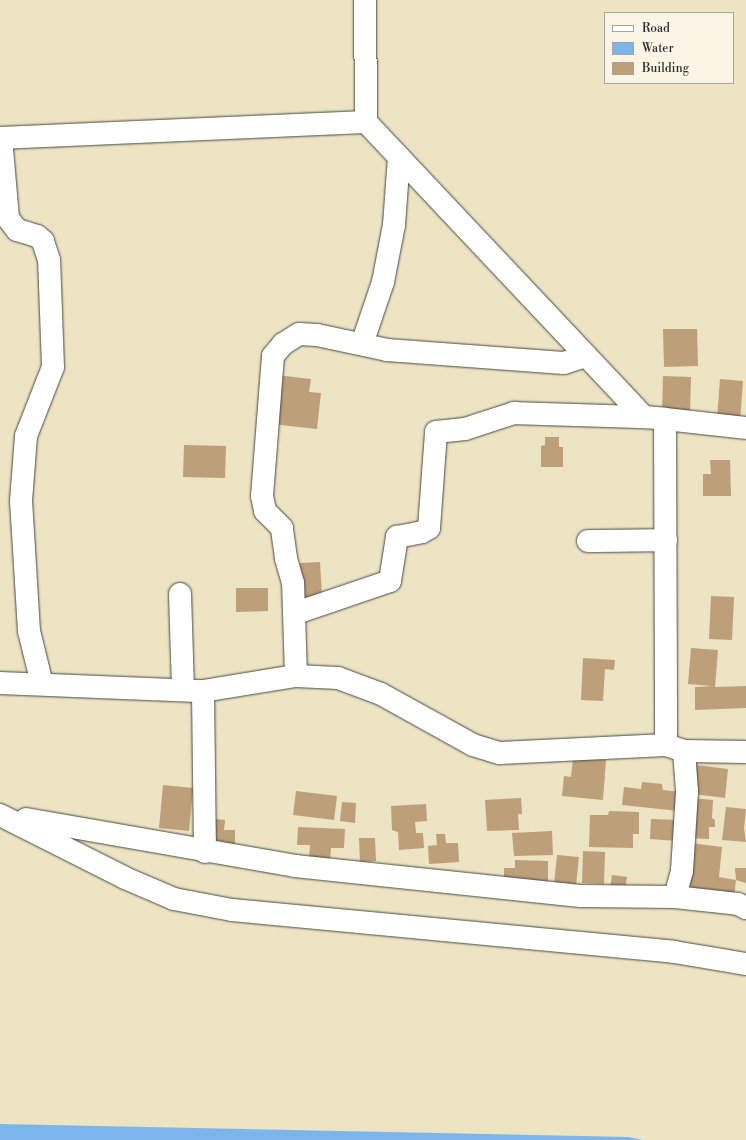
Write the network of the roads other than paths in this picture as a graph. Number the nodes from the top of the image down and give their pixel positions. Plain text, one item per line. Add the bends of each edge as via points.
1 (366, 0) edge
2 (366, 122) junction
3 (399, 157) junction
4 (362, 344) junction
5 (586, 356) junction
6 (644, 417) junction
7 (665, 420) junction
8 (746, 428) edge
9 (666, 540) junction
10 (588, 541) dead end
11 (180, 594) dead end
12 (296, 613) junction
13 (296, 676) junction
14 (0, 683) edge
15 (42, 684) junction
16 (193, 691) junction
17 (675, 748) junction
18 (746, 752) edge
19 (0, 815) edge
20 (206, 852) junction
21 (675, 897) junction
22 (743, 906) edge
23 (746, 964) edge

1 - 2 street
2 - 3 street
2 - 15 street via 1,138 8,218 16,230 37,236 43,241 49,260 53,367 26,436 21,501 29,631
3 - 4 street via 394,225 383,282
3 - 5 street
4 - 5 street via 387,350 564,363
4 - 12 street via 299,334 283,344 273,356 262,496 265,511 282,528 286,558 293,582
5 - 6 street
6 - 7 street
6 - 12 street via 514,413 465,429 436,432 429,528 397,537 390,581
7 - 8 street
7 - 9 street
9 - 10 street
9 - 17 street
11 - 16 street
12 - 13 street
13 - 16 street
13 - 17 street via 338,678 381,694 473,745 500,753
14 - 15 street
15 - 16 street
16 - 20 street
17 - 18 street
17 - 21 street via 687,791 682,871
19 - 20 street
19 - 23 street via 125,878 174,899 232,910 674,952
20 - 21 street via 295,866 582,896
21 - 22 street

